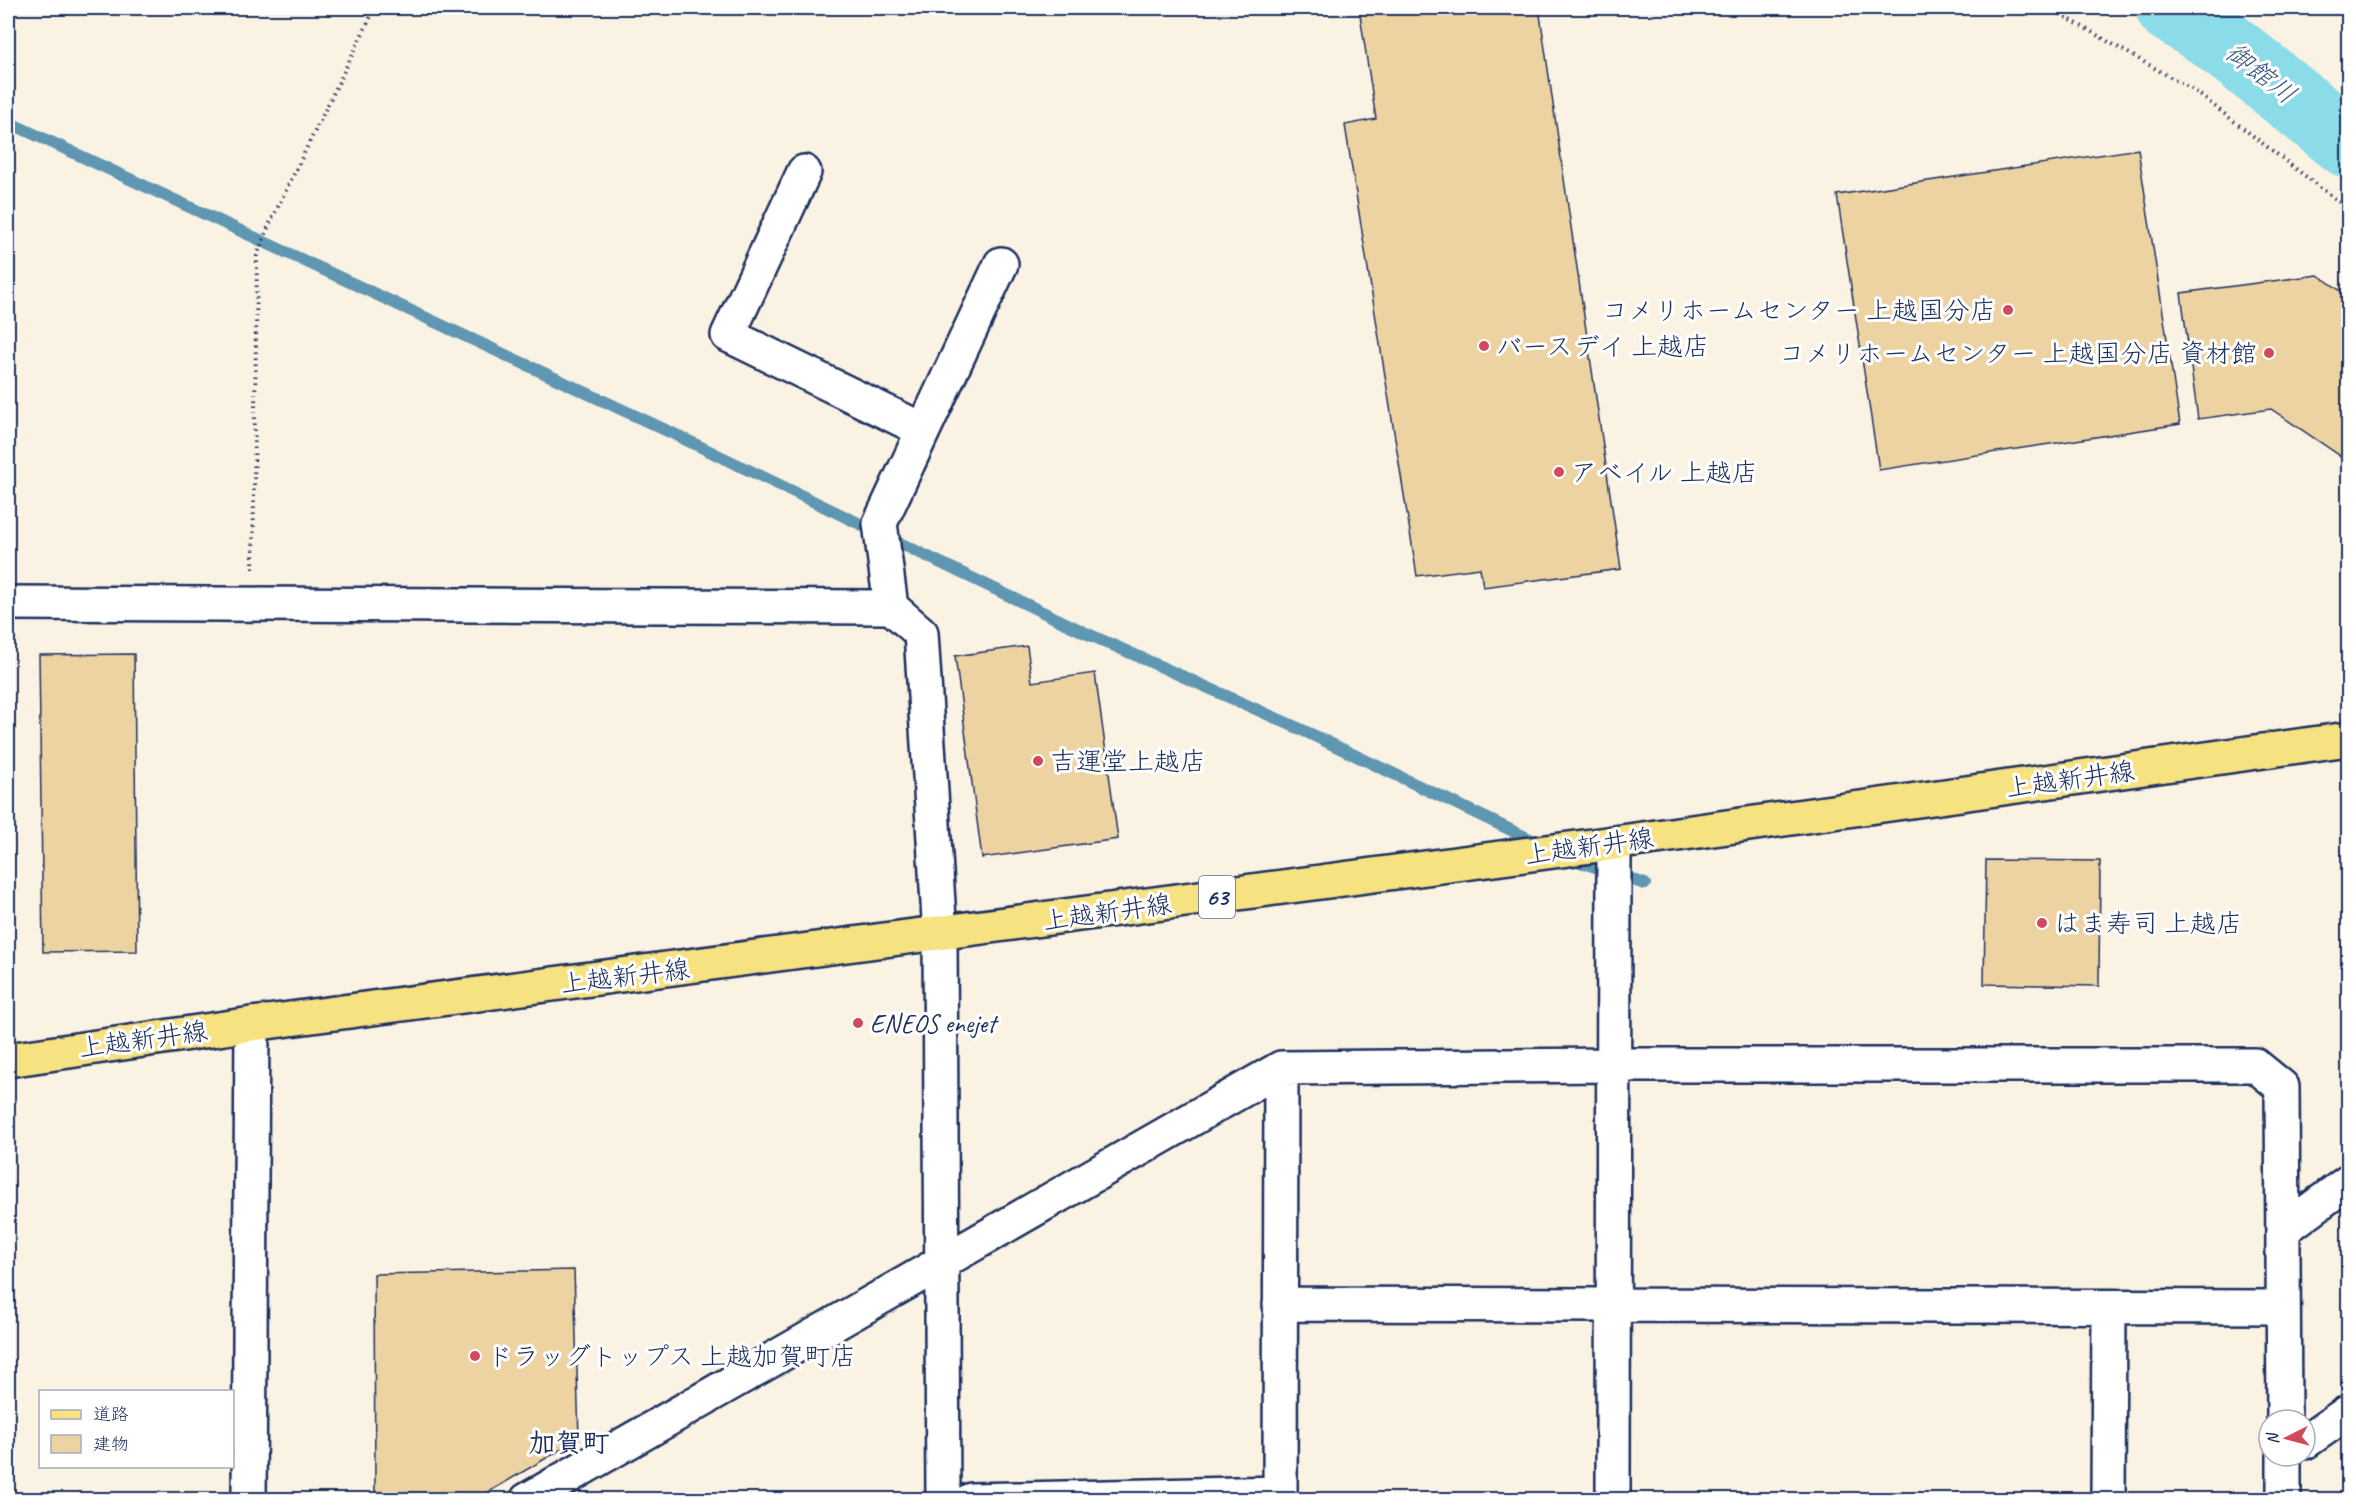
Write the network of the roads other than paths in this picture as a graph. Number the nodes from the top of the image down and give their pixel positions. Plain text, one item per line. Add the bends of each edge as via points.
1 (804, 172) dead end
2 (1001, 264) dead end
3 (923, 430) junction
4 (17, 603) edge
5 (891, 607) junction
6 (2349, 739) edge
7 (1614, 843) junction
8 (940, 935) junction
9 (252, 1024) junction
10 (8, 1060) edge
11 (1614, 1065) junction
12 (1281, 1068) junction
13 (2349, 1182) edge
14 (2283, 1230) junction
15 (942, 1261) junction
16 (1280, 1304) junction
17 (1614, 1306) junction
18 (2283, 1307) junction
19 (2109, 1308) junction
20 (2284, 1408) edge
21 (2349, 1412) edge
22 (2317, 1434) edge
23 (2284, 1468) edge
24 (1280, 1496) edge
25 (249, 1500) edge
26 (527, 1500) edge
27 (943, 1500) edge
28 (971, 1500) edge
29 (1613, 1500) edge
30 (2108, 1500) edge
31 (2284, 1500) edge

1 - 3 street via 728,335
2 - 3 street
3 - 5 street via 880,523
4 - 5 street
5 - 8 street via 921,633
6 - 7 main road, 上越新井線 / 63
7 - 8 main road, 上越新井線 / 63
7 - 11 street
8 - 9 main road, 上越新井線 / 63
8 - 15 street
9 - 10 main road, 上越新井線 / 63
9 - 25 street
11 - 12 street
11 - 14 street via 2254,1065 2282,1087
11 - 17 street
12 - 15 street
12 - 16 street
13 - 14 street
14 - 18 street
15 - 26 street
15 - 27 street
16 - 17 street
16 - 24 street
17 - 19 street
17 - 29 street
18 - 19 street
18 - 20 street
19 - 30 street
21 - 22 street
23 - 31 street
24 - 28 street

